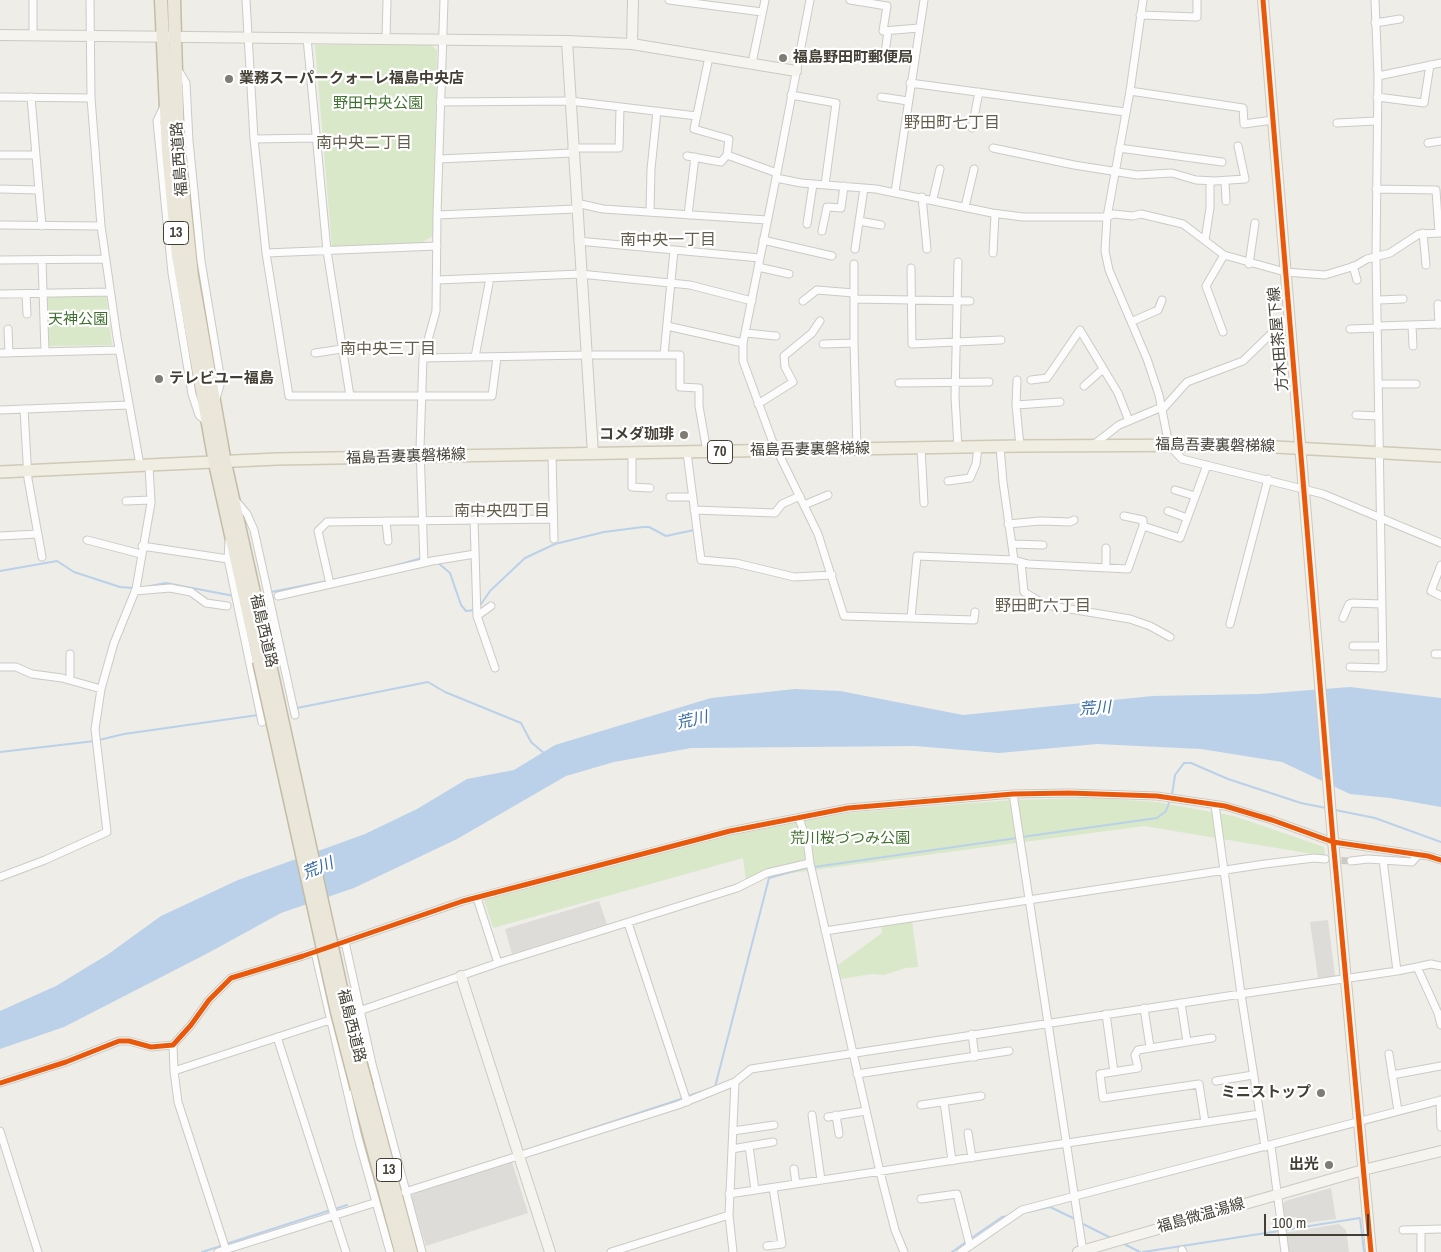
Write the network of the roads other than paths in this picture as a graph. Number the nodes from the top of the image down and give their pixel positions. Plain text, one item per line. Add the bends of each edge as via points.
1 (33, 0) edge
2 (90, 0) edge
3 (161, 0) edge
4 (174, 0) edge
5 (246, 0) edge
6 (387, 0) edge
7 (444, 0) edge
8 (633, 0) edge
9 (669, 0) edge
10 (765, 0) edge
11 (810, 0) edge
12 (850, 0) edge
13 (924, 0) edge
14 (1143, 0) edge
15 (1197, 0) edge
16 (1263, 0) edge
17 (1375, 0) edge
18 (762, 12) junction
19 (1140, 15) junction
20 (1400, 20) dead end
21 (1375, 24) junction
22 (919, 28) junction
23 (888, 31) junction
24 (0, 35) edge
25 (33, 36) junction
26 (90, 36) junction
27 (168, 37) junction
28 (248, 37) junction
29 (308, 38) junction
30 (386, 39) junction
31 (441, 39) junction
32 (566, 41) junction
33 (632, 44) junction
34 (885, 54) dead end
35 (709, 57) junction
36 (752, 63) junction
37 (1441, 63) edge
38 (1430, 65) junction
39 (796, 72) junction
40 (1378, 76) junction
41 (910, 83) junction
42 (1130, 91) junction
43 (979, 92) junction
44 (791, 95) junction
45 (0, 97) edge
46 (31, 97) junction
47 (881, 97) dead end
48 (1377, 97) junction
49 (92, 98) junction
50 (908, 101) junction
51 (440, 102) junction
52 (570, 102) junction
53 (620, 107) junction
54 (658, 112) junction
55 (1125, 112) junction
56 (697, 116) junction
57 (1273, 120) junction
58 (1337, 122) dead end
59 (1376, 122) junction
60 (972, 128) dead end
61 (316, 138) junction
62 (254, 140) junction
63 (1441, 141) edge
64 (1428, 143) dead end
65 (1238, 146) dead end
66 (993, 148) dead end
67 (1119, 148) junction
68 (572, 151) junction
69 (0, 155) edge
70 (727, 155) junction
71 (36, 156) junction
72 (687, 156) dead end
73 (695, 157) junction
74 (439, 159) junction
75 (1222, 162) dead end
76 (940, 169) dead end
77 (974, 169) dead end
78 (1115, 172) junction
79 (777, 176) junction
80 (1210, 181) junction
81 (1225, 181) junction
82 (814, 184) junction
83 (825, 185) junction
84 (844, 186) junction
85 (864, 188) junction
86 (1439, 188) edge
87 (0, 189) edge
88 (1376, 189) junction
89 (39, 190) junction
90 (895, 192) junction
91 (922, 197) junction
92 (933, 200) junction
93 (1226, 200) dead end
94 (576, 206) junction
95 (965, 208) junction
96 (650, 212) junction
97 (995, 214) junction
98 (437, 215) junction
99 (688, 215) junction
100 (1107, 217) junction
101 (767, 220) junction
102 (859, 221) junction
103 (807, 224) dead end
104 (1255, 224) dead end
105 (0, 225) edge
106 (881, 225) dead end
107 (42, 226) junction
108 (101, 226) junction
109 (822, 231) dead end
110 (1424, 233) junction
111 (1440, 233) edge
112 (763, 240) junction
113 (1205, 240) junction
114 (578, 241) junction
115 (437, 246) junction
116 (855, 249) dead end
117 (927, 249) dead end
118 (674, 250) junction
119 (327, 252) junction
120 (266, 253) junction
121 (993, 253) dead end
122 (1224, 255) junction
123 (832, 256) dead end
124 (1376, 256) junction
125 (760, 258) junction
126 (106, 259) junction
127 (0, 260) edge
128 (42, 260) junction
129 (958, 262) dead end
130 (854, 264) dead end
131 (1248, 264) junction
132 (1426, 264) dead end
133 (1353, 266) junction
134 (758, 267) junction
135 (911, 268) dead end
136 (1285, 272) junction
137 (580, 274) junction
138 (789, 274) dead end
139 (490, 278) junction
140 (438, 280) junction
141 (1357, 280) dead end
142 (671, 282) junction
143 (110, 292) junction
144 (44, 293) junction
145 (0, 294) edge
146 (26, 294) junction
147 (854, 296) junction
148 (911, 298) junction
149 (1403, 299) dead end
150 (1162, 300) dead end
151 (1379, 300) junction
152 (752, 301) junction
153 (804, 301) dead end
154 (957, 301) junction
155 (970, 301) dead end
156 (1438, 304) dead end
157 (27, 314) dead end
158 (1290, 320) junction
159 (820, 321) dead end
160 (1133, 321) junction
161 (1440, 324) edge
162 (667, 326) junction
163 (1412, 326) junction
164 (1378, 327) junction
165 (8, 329) dead end
166 (1350, 329) dead end
167 (746, 332) junction
168 (1224, 332) dead end
169 (776, 336) dead end
170 (1001, 340) dead end
171 (957, 341) junction
172 (744, 343) junction
173 (854, 343) junction
174 (823, 344) dead end
175 (1413, 346) dead end
176 (342, 349) junction
177 (119, 350) junction
178 (45, 352) junction
179 (0, 353) edge
180 (9, 353) junction
181 (316, 353) dead end
182 (585, 355) junction
183 (664, 355) junction
184 (475, 357) junction
185 (497, 357) junction
186 (423, 358) junction
187 (1104, 369) junction
188 (1017, 380) dead end
189 (1031, 380) dead end
190 (989, 382) dead end
191 (899, 383) dead end
192 (956, 383) junction
193 (1379, 384) junction
194 (1416, 384) dead end
195 (1084, 386) dead end
196 (350, 396) junction
197 (422, 396) junction
198 (1060, 402) dead end
199 (128, 404) junction
200 (758, 404) junction
201 (1016, 405) junction
202 (1162, 408) junction
203 (24, 409) junction
204 (0, 410) edge
205 (1356, 415) dead end
206 (1378, 416) junction
207 (1129, 422) junction
208 (1169, 444) junction
209 (1000, 446) junction
210 (1020, 446) junction
211 (1092, 446) junction
212 (978, 447) junction
213 (921, 448) junction
214 (958, 448) junction
215 (1300, 449) junction
216 (857, 450) junction
217 (778, 451) junction
218 (707, 452) junction
219 (687, 453) junction
220 (1379, 453) junction
221 (593, 454) junction
222 (632, 454) junction
223 (552, 455) junction
224 (422, 456) junction
225 (1441, 456) edge
226 (220, 463) junction
227 (145, 465) junction
228 (1207, 465) junction
229 (28, 470) junction
230 (0, 472) edge
231 (1268, 479) junction
232 (948, 481) dead end
233 (650, 488) dead end
234 (1304, 488) junction
235 (1175, 490) dead end
236 (828, 495) dead end
237 (800, 496) junction
238 (1195, 496) junction
239 (670, 497) dead end
240 (692, 497) junction
241 (233, 498) junction
242 (151, 500) junction
243 (126, 501) dead end
244 (924, 503) dead end
245 (804, 505) junction
246 (694, 510) junction
247 (1168, 511) dead end
248 (1124, 516) dead end
249 (1380, 517) junction
250 (1187, 518) junction
251 (554, 519) junction
252 (474, 520) junction
253 (1074, 520) dead end
254 (386, 521) junction
255 (424, 521) junction
256 (1008, 524) junction
257 (1143, 526) junction
258 (230, 532) junction
259 (38, 534) junction
260 (0, 536) edge
261 (554, 539) dead end
262 (87, 540) dead end
263 (388, 541) dead end
264 (1441, 543) edge
265 (1012, 544) junction
266 (1042, 545) dead end
267 (1106, 548) dead end
268 (141, 550) junction
269 (475, 554) junction
270 (42, 557) dead end
271 (228, 559) junction
272 (426, 560) junction
273 (1017, 560) junction
274 (1441, 565) edge
275 (1106, 568) junction
276 (832, 575) junction
277 (329, 581) junction
278 (136, 589) junction
279 (278, 596) dead end
280 (1441, 596) edge
281 (1381, 604) junction
282 (227, 606) dead end
283 (491, 606) dead end
284 (975, 612) dead end
285 (476, 616) junction
286 (911, 618) junction
287 (1344, 618) dead end
288 (1230, 624) dead end
289 (1170, 636) dead end
290 (1353, 646) dead end
291 (1382, 646) junction
292 (70, 654) dead end
293 (264, 660) junction
294 (0, 667) edge
295 (1350, 667) dead end
296 (495, 668) dead end
297 (70, 680) junction
298 (101, 689) junction
299 (295, 716) dead end
300 (262, 722) dead end
301 (1014, 794) junction
302 (1215, 804) junction
303 (799, 818) junction
304 (1333, 841) junction
305 (1419, 854) junction
306 (1325, 859) tunnel mouth
307 (1383, 860) junction
308 (1441, 860) edge
309 (1351, 861) tunnel mouth
310 (810, 863) junction
311 (1223, 872) junction
312 (0, 877) edge
313 (477, 898) junction
314 (1029, 900) junction
315 (628, 923) junction
316 (825, 931) junction
317 (345, 942) junction
318 (315, 952) junction
319 (498, 963) junction
320 (1441, 966) edge
321 (1417, 967) junction
322 (1398, 971) junction
323 (461, 976) junction
324 (1345, 978) junction
325 (1240, 994) junction
326 (1181, 1003) junction
327 (1144, 1008) junction
328 (359, 1011) junction
329 (1106, 1014) junction
330 (330, 1020) junction
331 (1048, 1023) junction
332 (1441, 1025) edge
333 (972, 1034) junction
334 (278, 1037) junction
335 (1212, 1038) dead end
336 (1187, 1042) junction
337 (173, 1045) junction
338 (1150, 1047) junction
339 (1009, 1052) dead end
340 (853, 1053) junction
341 (1389, 1054) dead end
342 (975, 1057) junction
343 (1441, 1066) edge
344 (174, 1070) junction
345 (1114, 1072) junction
346 (858, 1074) junction
347 (1253, 1075) junction
348 (1392, 1075) junction
349 (1216, 1081) dead end
350 (735, 1082) junction
351 (0, 1083) edge
352 (362, 1088) junction
353 (981, 1096) dead end
354 (1441, 1100) edge
355 (688, 1102) junction
356 (944, 1102) junction
357 (921, 1105) dead end
358 (866, 1111) junction
359 (1398, 1111) junction
360 (812, 1114) dead end
361 (1260, 1114) junction
362 (836, 1116) junction
363 (828, 1117) dead end
364 (1205, 1122) junction
365 (1357, 1122) junction
366 (774, 1125) dead end
367 (1441, 1127) edge
368 (0, 1131) edge
369 (733, 1131) junction
370 (968, 1133) dead end
371 (839, 1134) dead end
372 (773, 1142) dead end
373 (1066, 1144) junction
374 (749, 1146) junction
375 (1268, 1147) junction
376 (732, 1149) junction
377 (1441, 1151) edge
378 (518, 1156) junction
379 (972, 1158) junction
380 (952, 1161) junction
381 (794, 1169) dead end
382 (1363, 1170) junction
383 (880, 1172) junction
384 (821, 1180) junction
385 (796, 1184) junction
386 (773, 1188) junction
387 (755, 1190) junction
388 (406, 1192) junction
389 (729, 1194) junction
390 (1276, 1195) junction
391 (1074, 1198) junction
392 (921, 1199) dead end
393 (374, 1203) junction
394 (729, 1214) junction
395 (334, 1216) junction
396 (1441, 1229) edge
397 (1403, 1230) dead end
398 (1421, 1230) junction
399 (767, 1246) dead end
400 (966, 1250) edge
401 (222, 1251) edge
402 (38, 1252) edge
403 (346, 1252) edge
404 (390, 1252) edge
405 (401, 1252) edge
406 (412, 1252) edge
407 (422, 1252) edge
408 (550, 1252) edge
409 (611, 1252) edge
410 (733, 1252) edge
411 (904, 1252) edge
412 (1082, 1252) edge
413 (1285, 1252) edge
414 (1371, 1252) edge
415 (1421, 1252) edge

1 - 25 street
2 - 26 street
3 - 27 highway, 福島西道路 / 13
4 - 27 highway, 福島西道路 / 13
5 - 28 street
6 - 30 street
7 - 31 street
8 - 33 street
9 - 18 street
10 - 18 street
11 - 39 street
12 - 23 street via 887,6 883,31
13 - 22 street
14 - 19 street
15 - 19 street via 1197,17
16 - 57 street, 方木田茶屋下線
17 - 21 street
18 - 36 street
19 - 42 street
20 - 21 street
21 - 40 street
22 - 23 street
22 - 41 street
23 - 34 street
24 - 25 street
25 - 26 street
26 - 27 street
26 - 49 street
27 - 28 street
27 - 226 highway, 福島西道路 / 13 via 175,66 178,144 189,255 214,405
27 - 226 highway, 福島西道路 / 13 via 168,152 178,256 207,422
28 - 29 street
28 - 62 street
29 - 30 street
29 - 61 street
30 - 31 street
31 - 32 street
31 - 51 street
32 - 33 street
32 - 52 street
33 - 35 street
35 - 36 street
35 - 56 street
36 - 39 street
37 - 38 street
38 - 40 street
38 - 48 street via 1424,103
39 - 44 street
40 - 48 street
41 - 43 street
41 - 50 street
42 - 55 street
42 - 57 street via 1242,108 1244,124
43 - 55 street
43 - 60 street
44 - 79 street
44 - 83 street via 836,103
45 - 46 street
46 - 49 street
46 - 71 street
47 - 50 street
48 - 59 street
49 - 108 street
50 - 90 street
51 - 52 street
51 - 74 street
52 - 53 street
52 - 68 street
53 - 54 street
53 - 68 street via 619,148
54 - 56 street
54 - 96 street via 650,169
55 - 67 street
56 - 70 street via 694,129 730,139
57 - 136 street, 方木田茶屋下線
58 - 59 street
59 - 88 street
61 - 62 street
61 - 119 street
62 - 120 street
63 - 64 street
65 - 81 street via 1245,180
66 - 78 street
67 - 75 street
67 - 78 street
68 - 74 street
68 - 94 street
69 - 71 street
70 - 73 street via 720,162
70 - 79 street
71 - 89 street
72 - 73 street
73 - 99 street
74 - 98 street
76 - 92 street
77 - 95 street
78 - 80 street via 1137,175 1172,172
78 - 100 street
79 - 82 street
79 - 101 street
80 - 81 street
80 - 113 street
81 - 93 street
82 - 83 street
82 - 103 street
83 - 84 street
84 - 85 street
84 - 109 street via 841,208 827,207
85 - 90 street
85 - 102 street
86 - 88 street
86 - 111 street
87 - 89 street
88 - 124 street
89 - 107 street
90 - 91 street
91 - 92 street
91 - 117 street
92 - 95 street
94 - 96 street
94 - 98 street
94 - 114 street
95 - 97 street
96 - 99 street
97 - 100 street
97 - 121 street
98 - 115 street
99 - 101 street
100 - 113 street via 1141,214 1175,221
100 - 160 street via 1105,251
101 - 112 street
102 - 106 street
102 - 116 street
104 - 131 street
105 - 107 street
107 - 108 street
108 - 126 street
110 - 111 street
110 - 124 street via 1390,253
110 - 132 street
112 - 123 street
112 - 125 street
113 - 122 street
114 - 118 street
114 - 137 street
115 - 119 street
115 - 140 street
118 - 125 street
118 - 142 street
119 - 120 street
119 - 176 street
120 - 196 street via 289,396
122 - 131 street
122 - 168 street via 1206,286
124 - 133 street
124 - 151 street
125 - 134 street
126 - 128 street
126 - 143 street
127 - 128 street
128 - 144 street
129 - 154 street
130 - 147 street
131 - 136 street
133 - 136 street via 1325,275
133 - 141 street
134 - 138 street
134 - 152 street
135 - 148 street
136 - 158 street, 方木田茶屋下線
137 - 139 street
137 - 142 street
137 - 182 street
139 - 140 street
139 - 184 street
140 - 186 street via 436,311
142 - 152 street
142 - 162 street
143 - 144 street
143 - 177 street
144 - 146 street
144 - 178 street
145 - 146 street
146 - 157 street
147 - 148 street
147 - 153 street via 817,290
147 - 173 street
148 - 154 street
148 - 171 street via 912,344
149 - 151 street
150 - 160 street via 1158,310
151 - 164 street
152 - 167 street
154 - 155 street
154 - 171 street
156 - 161 street
158 - 202 street via 1278,327 1243,362 1187,382
158 - 215 street, 方木田茶屋下線
159 - 200 street via 812,333 784,356 785,367 793,382
160 - 202 street
161 - 163 street
162 - 172 street
162 - 183 street
163 - 164 street
163 - 175 street
164 - 166 street
164 - 193 street
165 - 180 street
167 - 169 street
167 - 172 street
170 - 171 street
171 - 192 street
172 - 200 street via 743,361
173 - 174 street
173 - 216 street
176 - 181 street
176 - 196 street
177 - 178 street
177 - 199 street
178 - 180 street
179 - 180 street
182 - 183 street
182 - 185 street
182 - 221 street
183 - 218 street via 680,355 680,386 700,388 699,406
184 - 185 street
184 - 186 street
185 - 197 street via 492,396
186 - 197 street
187 - 189 street via 1080,330 1047,378
187 - 195 street
187 - 207 street
188 - 201 street
190 - 192 street
191 - 192 street
192 - 214 street
193 - 194 street
193 - 206 street
196 - 197 street
197 - 224 street
198 - 201 street
199 - 203 street
199 - 227 street
200 - 217 street
201 - 210 street
202 - 207 street
202 - 208 street
203 - 204 street
203 - 229 street
205 - 206 street
206 - 220 street
207 - 211 street via 1119,425
208 - 211 main road, 福島吾妻裏磐梯線 / 70
208 - 215 main road, 福島吾妻裏磐梯線 / 70
208 - 228 street via 1182,459
209 - 210 main road, 福島吾妻裏磐梯線 / 70
209 - 212 main road, 福島吾妻裏磐梯線 / 70
209 - 256 street
210 - 211 main road, 福島吾妻裏磐梯線 / 70
212 - 214 main road, 福島吾妻裏磐梯線 / 70
212 - 232 street via 970,478
213 - 214 main road, 福島吾妻裏磐梯線 / 70
213 - 216 main road, 福島吾妻裏磐梯線 / 70
213 - 244 street
215 - 220 main road, 福島吾妻裏磐梯線 / 70
215 - 234 street, 方木田茶屋下線
216 - 217 main road, 福島吾妻裏磐梯線 / 70
217 - 218 main road, 福島吾妻裏磐梯線 / 70
217 - 237 street
218 - 219 main road, 福島吾妻裏磐梯線 / 70
219 - 222 main road, 福島吾妻裏磐梯線 / 70
219 - 240 street
220 - 225 main road, 福島吾妻裏磐梯線 / 70
220 - 249 street
221 - 222 main road, 福島吾妻裏磐梯線 / 70
221 - 223 main road, 福島吾妻裏磐梯線 / 70
222 - 233 street via 632,487
223 - 224 main road, 福島吾妻裏磐梯線 / 70
223 - 251 street
224 - 226 main road, 福島吾妻裏磐梯線 / 70
224 - 255 street
226 - 227 main road, 福島吾妻裏磐梯線 / 70
226 - 241 highway, 福島西道路 / 13
226 - 258 highway, 福島西道路 / 13
227 - 229 main road, 福島吾妻裏磐梯線 / 70
227 - 242 street
228 - 231 street
228 - 238 street
229 - 230 main road, 福島吾妻裏磐梯線 / 70
229 - 259 street
231 - 234 street
231 - 288 street
234 - 249 street
234 - 304 street, 方木田茶屋下線
235 - 238 street
236 - 245 street
237 - 245 street
237 - 246 street via 782,504 776,513
238 - 250 street
239 - 240 street
240 - 246 street
241 - 293 highway, 福島西道路 / 13
241 - 299 street via 247,514 254,530
242 - 243 street
242 - 268 street
245 - 276 street
246 - 276 street via 701,560 736,563 794,578
247 - 250 street
248 - 257 street via 1143,520
249 - 264 street
249 - 281 street
250 - 257 street via 1180,538
251 - 252 street
251 - 261 street
252 - 255 street
252 - 269 street
253 - 256 street
254 - 255 street
254 - 263 street
254 - 277 street via 327,522 318,531
255 - 272 street
256 - 265 street
257 - 275 street via 1128,569
258 - 271 street
258 - 293 highway, 福島西道路 / 13
259 - 260 street
259 - 270 street
262 - 268 street
265 - 266 street
265 - 273 street
267 - 275 street
268 - 271 street
268 - 278 street
269 - 272 street
269 - 285 street
271 - 300 street
272 - 277 street
273 - 275 street
273 - 286 street via 917,556
273 - 289 street via 1024,592 1046,604 1130,619
274 - 280 street via 1432,591
276 - 286 street via 845,619
277 - 279 street
278 - 282 street via 170,588 191,592 206,603
278 - 298 street via 114,644
281 - 287 street via 1352,603
281 - 291 street
283 - 285 street
284 - 286 street via 974,620
285 - 296 street
290 - 291 street
291 - 295 street via 1382,669
292 - 297 street
293 - 352 highway, 福島西道路 / 13, bridge via 334,1002
294 - 297 street via 16,667 32,674
297 - 298 street
298 - 312 street via 95,735 107,832
301 - 302 street via 1142,795
301 - 303 street via 848,808
301 - 314 street
302 - 304 street
302 - 311 street
303 - 310 street via 807,840
303 - 313 street via 730,831
304 - 305 street
304 - 324 street, 方木田茶屋下線
305 - 307 street via 1412,862
305 - 308 street
306 - 311 street via 1265,864
307 - 309 street
307 - 322 street
310 - 315 street via 767,873 737,888
310 - 316 street
311 - 314 street
311 - 325 street
313 - 317 street
313 - 319 street
314 - 316 street
314 - 331 street
315 - 319 street
315 - 355 street
316 - 340 street
317 - 318 street
317 - 328 street
318 - 330 street
318 - 337 street via 231,978
319 - 323 street
320 - 321 street
321 - 322 street
321 - 332 street
322 - 324 street
323 - 328 street
323 - 378 street
324 - 325 street
324 - 365 street, 方木田茶屋下線
325 - 326 street
325 - 347 street
326 - 327 street
326 - 336 street
327 - 329 street
327 - 338 street
328 - 388 street
329 - 331 street
329 - 345 street
330 - 334 street
330 - 393 street
331 - 333 street
331 - 373 street
333 - 340 street
333 - 342 street
334 - 344 street
334 - 395 street
335 - 336 street
336 - 338 street
337 - 344 street
337 - 351 street via 151,1047 119,1041
338 - 345 street via 1138,1050 1138,1068
339 - 342 street
340 - 346 street
340 - 350 street via 751,1069
341 - 348 street
342 - 346 street
343 - 348 street
344 - 401 street via 178,1102
345 - 364 street via 1100,1074 1103,1098 1199,1084
346 - 358 street
347 - 349 street
347 - 361 street
348 - 359 street
350 - 355 street
350 - 369 street
352 - 405 highway, 福島西道路 / 13
352 - 406 highway, 福島西道路 / 13
353 - 356 street
354 - 359 street
354 - 367 street
355 - 378 street
356 - 357 street
356 - 380 street
358 - 362 street
358 - 383 street
359 - 365 street
360 - 384 street
361 - 364 street
361 - 375 street
362 - 363 street
362 - 371 street
364 - 373 street
365 - 375 street
365 - 382 street, 方木田茶屋下線
366 - 369 street
368 - 402 street
369 - 376 street
370 - 379 street
372 - 374 street
373 - 379 street
373 - 391 street
374 - 376 street
374 - 387 street
375 - 390 street
375 - 391 street
376 - 389 street
377 - 382 street, 福島微温湯線
378 - 388 street
378 - 408 street
379 - 380 street
380 - 383 street
381 - 385 street
382 - 390 street, 福島微温湯線
382 - 414 street, 方木田茶屋下線
383 - 384 street
383 - 411 street
384 - 385 street
385 - 386 street
386 - 387 street
386 - 399 street via 782,1244
387 - 389 street
388 - 407 street
389 - 394 street
390 - 412 street, 福島微温湯線
390 - 413 street
391 - 400 street via 1022,1210
391 - 412 street
392 - 400 street via 958,1194
393 - 395 street
393 - 404 street
394 - 409 street
394 - 410 street
395 - 401 street
395 - 403 street
396 - 398 street
397 - 398 street
398 - 415 street

